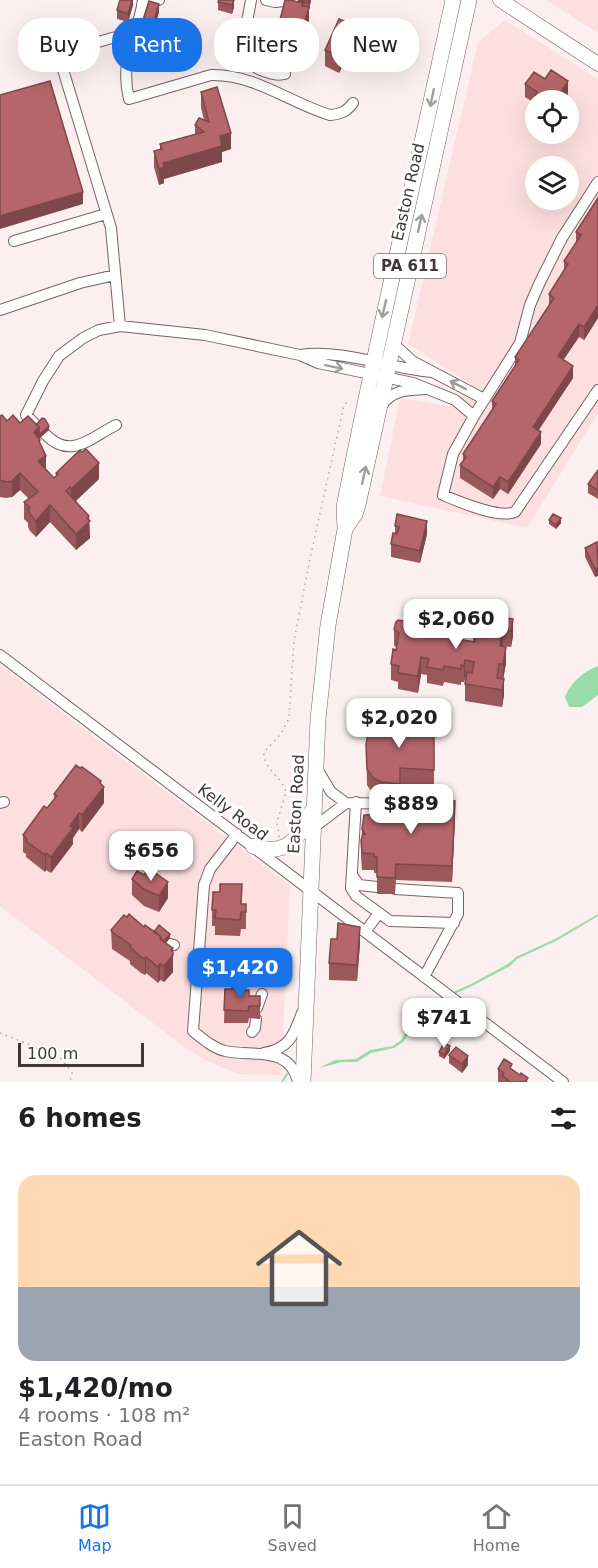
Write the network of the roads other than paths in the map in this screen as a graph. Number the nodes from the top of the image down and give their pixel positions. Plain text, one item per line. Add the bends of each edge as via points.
1 (159, 0) edge
2 (251, 0) edge
3 (266, 0) edge
4 (293, 0) edge
5 (453, 0) edge
6 (469, 0) edge
7 (500, 0) edge
8 (142, 2) edge
9 (138, 18) edge
10 (598, 64) edge
11 (63, 72) edge
12 (125, 72) edge
13 (285, 74) dead end
14 (353, 103) dead end
15 (598, 182) edge
16 (106, 214) junction
17 (15, 241) dead end
18 (115, 275) junction
19 (0, 310) edge
20 (120, 326) junction
21 (393, 343) junction
22 (371, 368) junction
23 (387, 371) junction
24 (432, 372) junction
25 (426, 389) junction
26 (598, 390) edge
27 (484, 399) junction
28 (378, 411) junction
29 (26, 415) junction
30 (474, 416) junction
31 (15, 424) edge
32 (116, 426) dead end
33 (345, 529) junction
34 (0, 655) edge
35 (316, 767) junction
36 (314, 803) junction
37 (351, 803) junction
38 (418, 804) edge
39 (313, 828) junction
40 (237, 834) junction
41 (253, 846) junction
42 (351, 875) junction
43 (377, 887) edge
44 (395, 889) dead end
45 (310, 890) junction
46 (379, 913) junction
47 (454, 923) junction
48 (365, 932) junction
49 (424, 976) junction
50 (262, 994) edge
51 (306, 1005) junction
52 (252, 1032) dead end
53 (261, 1053) junction
54 (298, 1082) edge
55 (303, 1082) edge
56 (563, 1082) edge

1 - 8 street
2 - 13 street via 245,40 248,60 255,68
3 - 4 street
5 -> 22 highway, Easton Road / PA 611
21 -> 6 highway, Easton Road / PA 611
7 - 10 main road
8 - 9 street
11 - 16 street
12 - 14 street via 129,99 211,75 225,75 243,78 330,115 347,111
15 - 27 street via 562,238 530,305 520,343
16 - 17 street
16 - 18 street
18 - 19 street
18 - 20 street
20 - 22 street via 205,335 300,355 317,352
20 - 29 street via 99,330 59,356
21 - 23 highway, Easton Road / PA 611
21 - 24 street via 412,361
22 - 23 street
22 - 33 highway, Easton Road / PA 611 via 344,507
23 - 24 street
23 - 25 street
23 - 28 highway, Easton Road / PA 611
27 -> 24 street
25 - 28 street via 394,394
25 - 30 street via 455,400
26 - 30 street via 522,505 511,514 442,495 453,454
27 - 30 street
33 -> 28 highway, Easton Road / PA 611 via 358,505
29 - 31 street
29 - 32 street via 53,443 69,448
33 - 35 highway, Easton Road / PA 611 via 321,674
34 - 40 street, Kelly Road
35 - 36 highway, Easton Road / PA 611
35 - 37 street via 331,792
36 - 39 highway, Easton Road / PA 611
36 - 41 highway via 303,829 286,846 273,850
37 - 38 street
37 - 39 street
37 - 42 street
39 - 45 highway, Easton Road / PA 611
40 - 41 street, Kelly Road
40 - 53 street via 210,869 204,885 193,1031 225,1051
41 - 45 street, Kelly Road
42 - 43 street via 359,885
42 - 46 street via 351,888 356,896
44 - 47 street via 458,894
45 - 48 street, Kelly Road
45 - 51 highway, Easton Road / PA 611
46 - 47 street via 390,921
46 - 48 street
47 - 49 street
48 - 49 street, Kelly Road
49 - 56 street, Kelly Road
50 - 52 street
51 - 53 street via 290,1040 282,1047
51 - 55 highway, Easton Road / PA 611
53 - 54 street via 288,1064

